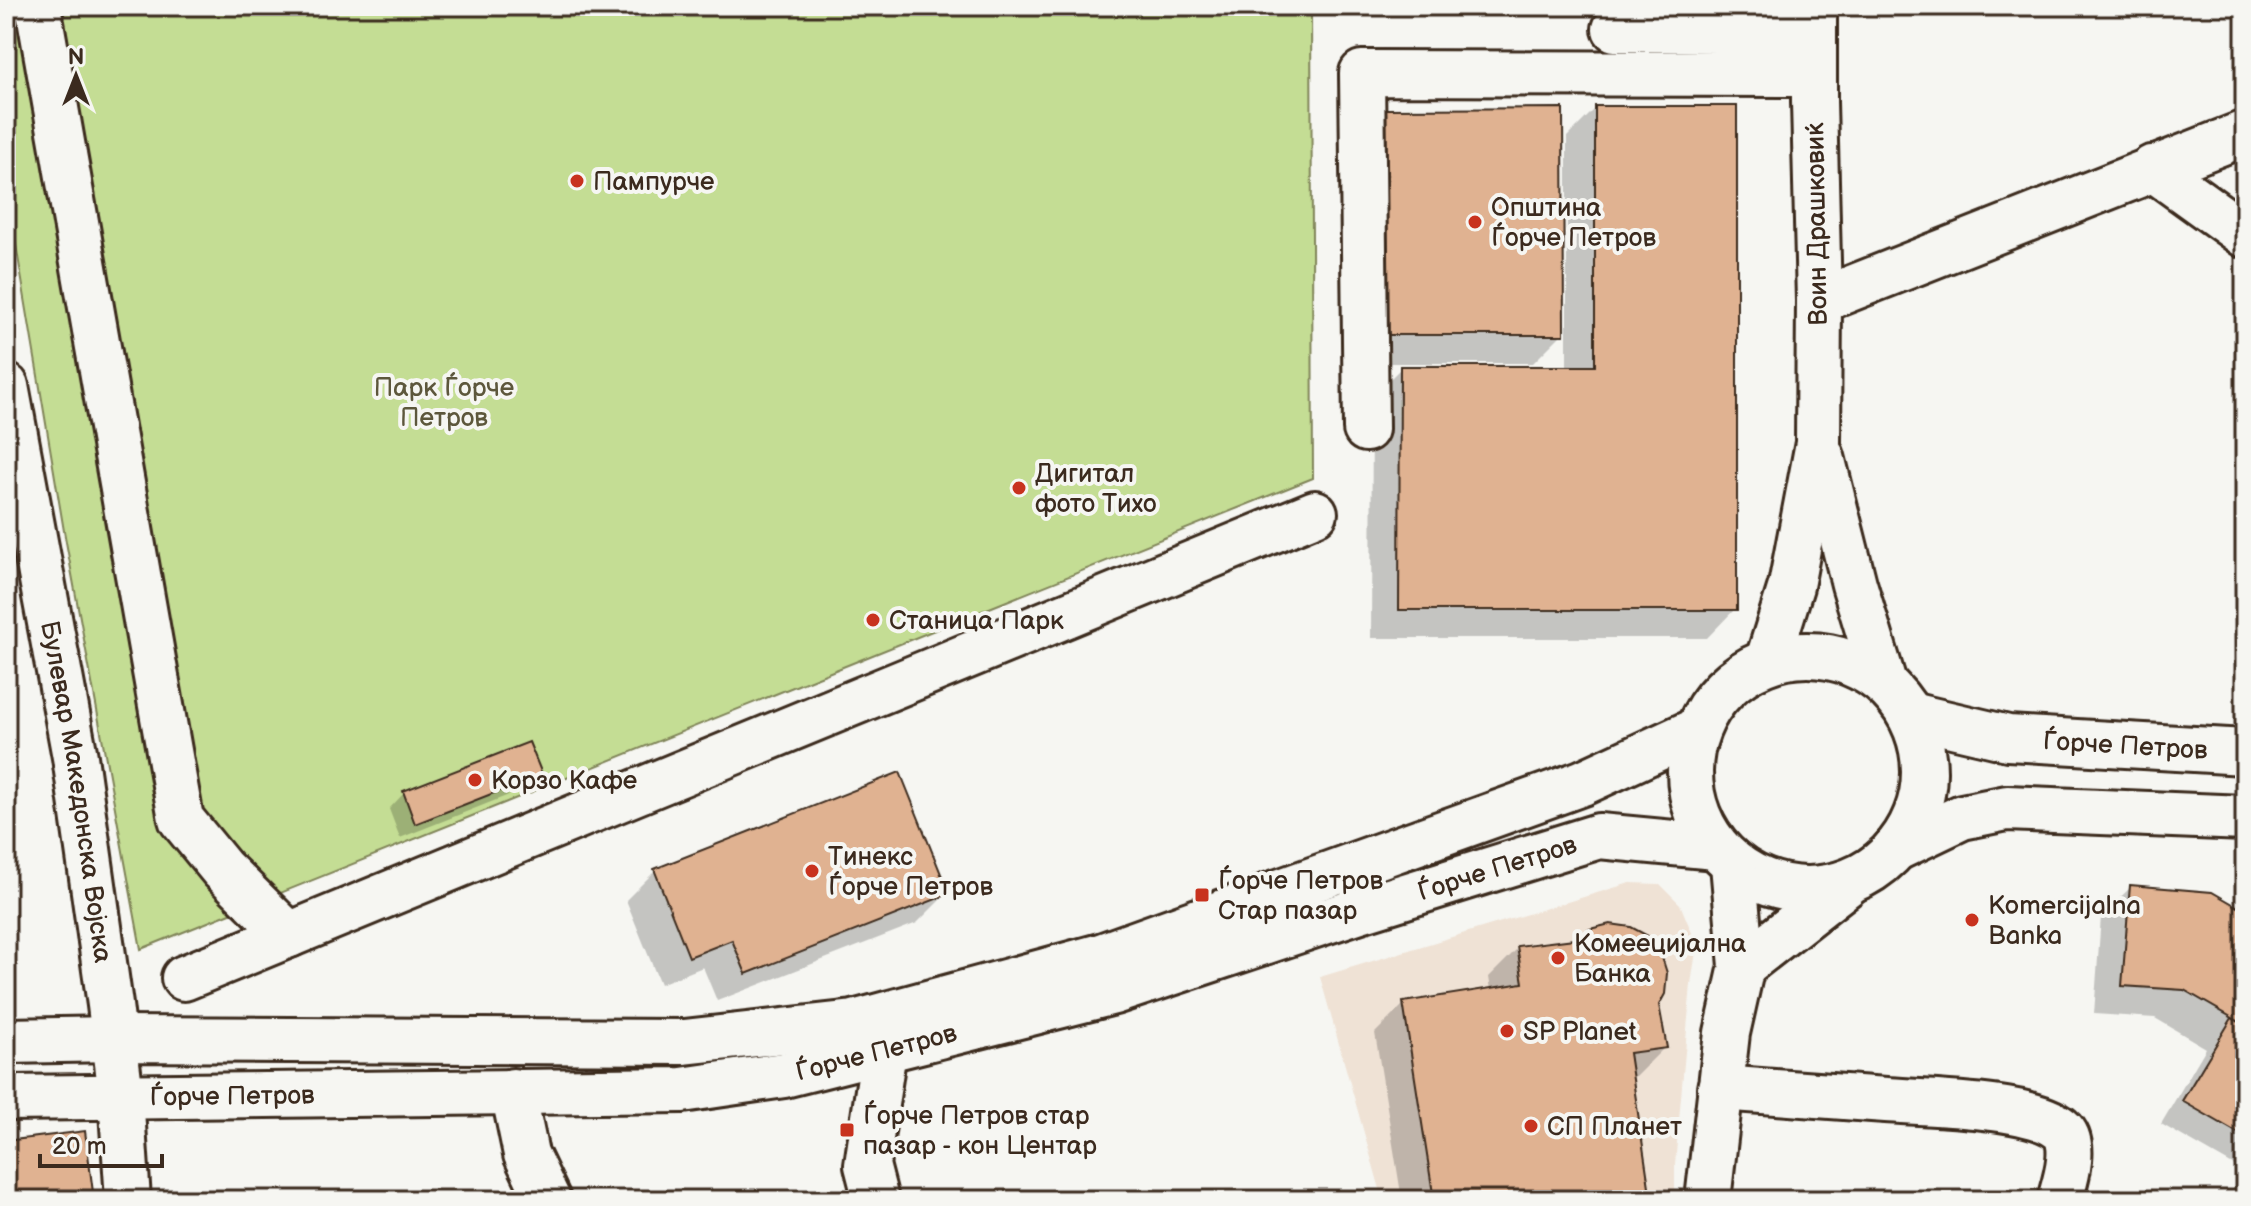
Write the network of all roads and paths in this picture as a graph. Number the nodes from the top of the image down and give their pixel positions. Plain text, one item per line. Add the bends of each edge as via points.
1 (38, 6) edge
2 (1814, 18) edge
3 (1615, 29) dead end
4 (1814, 74) junction
5 (2245, 133) edge
6 (2152, 168) junction
7 (2245, 235) edge
8 (1819, 301) junction
9 (6, 386) edge
10 (1366, 429) dead end
11 (1818, 443) junction
12 (1315, 513) dead end
13 (1768, 660) junction
14 (1897, 699) junction
15 (1695, 731) junction
16 (2245, 752) edge
17 (2165, 815) junction
18 (2245, 818) edge
19 (2245, 842) edge
20 (1895, 849) junction
21 (1724, 856) junction
22 (1850, 881) junction
23 (289, 935) junction
24 (1742, 966) junction
25 (184, 978) dead end
26 (114, 1039) junction
27 (6, 1041) edge
28 (884, 1050) junction
29 (1720, 1088) junction
30 (513, 1091) junction
31 (121, 1096) junction
32 (6, 1098) edge
33 (128, 1200) edge
34 (548, 1200) edge
35 (876, 1200) edge
36 (1708, 1200) edge
37 (2060, 1200) edge

1 - 23 street via 181,819 222,869
2 - 3 street
2 - 4 street, Воин Драшковиќ
4 - 8 street, Воин Драшковиќ
4 - 10 street via 1362,73
5 - 6 street
6 - 7 street
6 - 8 street
8 - 11 street, Воин Драшковиќ
9 - 26 street, Булевар Македонска Војска via 75,757
11 - 13 street, Воин Драшковиќ via 1791,586
11 - 14 street, Воин Драшковиќ via 1854,584
12 - 23 street
13 - 14 street, Ѓорче Петров via 1809,654 1849,662
13 - 15 street, Ѓорче Петров via 1716,695
14 - 16 street, Ѓорче Петров via 2008,738
14 - 20 street, Ѓорче Петров via 1918,734 1925,774 1917,815
15 - 21 street, Ѓорче Петров via 1688,771 1695,812
15 - 26 street, Ѓорче Петров via 1582,783 1101,956 854,1023 684,1042
17 - 18 street, Ѓорче Петров
17 - 19 street
17 - 20 street, Ѓорче Петров via 2007,808 1962,817
20 - 22 street, Ѓорче Петров via 1876,869
21 - 22 street, Ѓорче Петров via 1769,883 1810,890
21 - 24 street
21 - 28 street, Ѓорче Петров via 1599,836 1114,992
22 - 24 street
23 - 25 street
24 - 29 street
26 - 27 street, Ѓорче Петров
26 - 31 street, Булевар Македонска Војска
28 - 30 street, Ѓорче Петров via 784,1075 682,1090
28 - 35 street via 867,1165
29 - 36 street
29 - 37 street via 1997,1109 2044,1120 2067,1137 2069,1159
30 - 31 street, Ѓорче Петров
30 - 34 street via 526,1154
31 - 32 street, Ѓорче Петров
31 - 33 street, Булевар Македонска Војска

